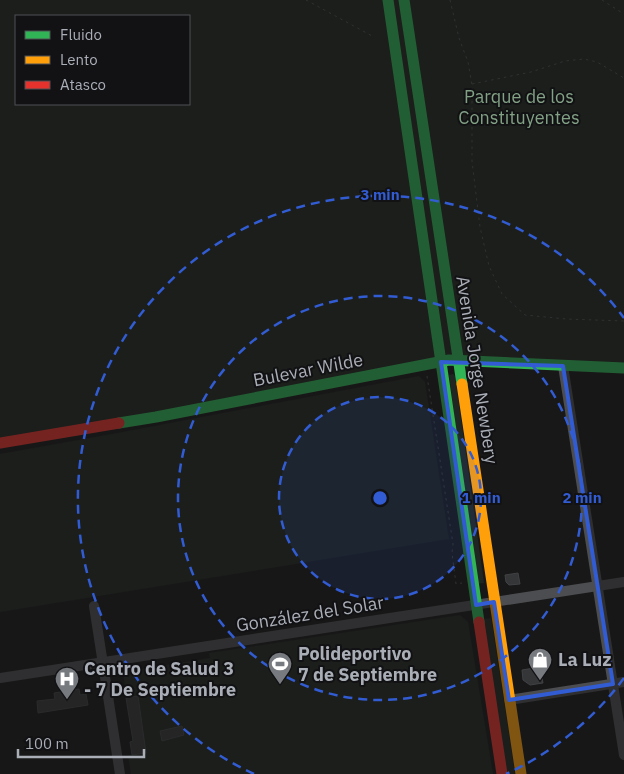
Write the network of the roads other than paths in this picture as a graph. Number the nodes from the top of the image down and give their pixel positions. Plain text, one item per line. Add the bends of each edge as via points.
1 (388, 0) edge
2 (404, 0) edge
3 (458, 360) junction
4 (440, 362) junction
5 (563, 366) junction
6 (624, 368) edge
7 (0, 444) edge
8 (624, 582) edge
9 (598, 586) junction
10 (494, 602) junction
11 (476, 605) junction
12 (94, 606) dead end
13 (103, 662) junction
14 (0, 678) edge
15 (624, 682) edge
16 (613, 684) junction
17 (509, 700) junction
18 (624, 755) edge
19 (120, 774) edge
20 (502, 774) edge
21 (521, 774) edge

1 - 4 main road, Avenida Jorge Newbery
2 - 3 main road, Avenida Jorge Newbery
3 - 4 main road, Bulevar Wilde
3 - 5 main road, Bulevar Wilde
3 - 10 main road, Avenida Jorge Newbery
4 - 7 main road, Bulevar Wilde via 165,416
4 - 11 main road, Avenida Jorge Newbery
5 - 6 main road, Bulevar Wilde
5 - 9 street
8 - 9 street, González del Solar
9 - 10 street, González del Solar
9 - 16 street
10 - 11 street, González del Solar
10 - 17 main road, Avenida Jorge Newbery
11 - 13 street, González del Solar
11 - 20 main road, Avenida Jorge Newbery
12 - 13 street
13 - 14 street, González del Solar
13 - 19 street
15 - 16 street
16 - 17 street
16 - 18 street
17 - 21 main road, Avenida Jorge Newbery

